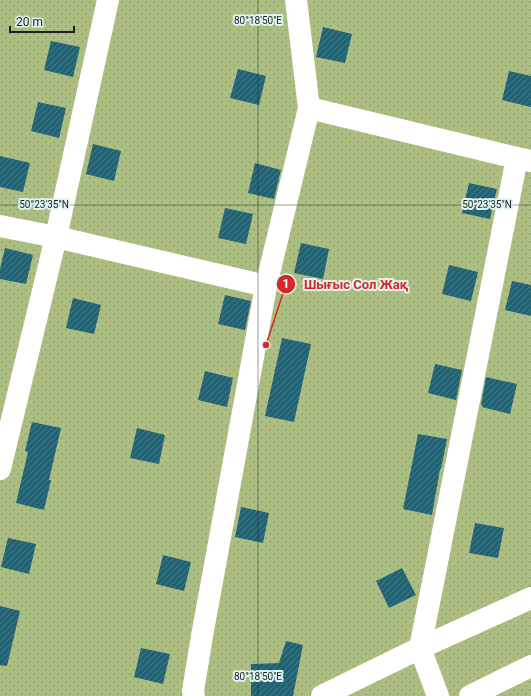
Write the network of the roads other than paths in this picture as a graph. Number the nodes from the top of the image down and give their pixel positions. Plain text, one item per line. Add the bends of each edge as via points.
1 (108, 0) edge
2 (296, 0) edge
3 (309, 108) junction
4 (524, 160) edge
5 (0, 226) edge
6 (56, 237) junction
7 (266, 286) junction
8 (0, 469) edge
9 (531, 598) edge
10 (420, 648) junction
11 (531, 666) edge
12 (194, 696) edge
13 (322, 696) edge
14 (438, 696) edge
15 (470, 696) edge

1 - 6 street
2 - 3 street
3 - 4 street
3 - 7 street
4 - 10 street
5 - 6 street
6 - 7 street
6 - 8 street
7 - 12 street via 202,636
9 - 10 street
10 - 13 street
10 - 14 street
11 - 15 street

